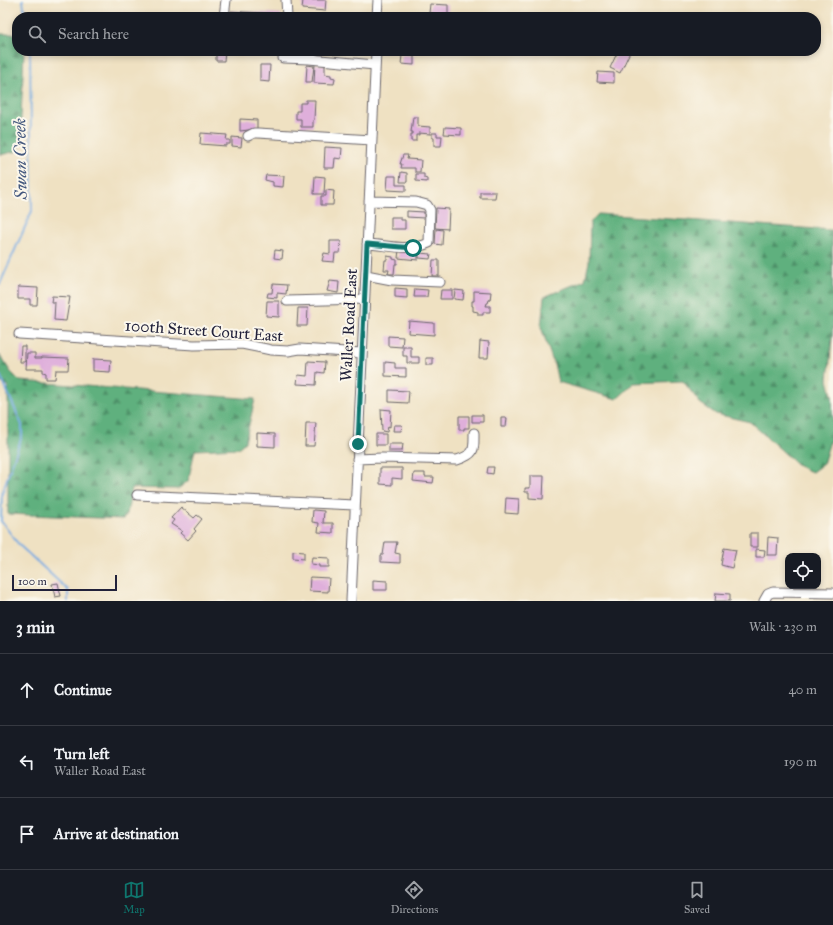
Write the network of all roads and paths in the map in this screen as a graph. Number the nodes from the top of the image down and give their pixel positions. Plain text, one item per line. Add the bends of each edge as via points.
1 (226, 0) edge
2 (286, 0) edge
3 (378, 0) edge
4 (225, 12) edge
5 (287, 12) edge
6 (377, 12) edge
7 (376, 56) edge
8 (283, 58) dead end
9 (375, 65) junction
10 (248, 136) dead end
11 (372, 140) junction
12 (369, 201) junction
13 (367, 244) junction
14 (366, 275) junction
15 (440, 282) dead end
16 (364, 299) junction
17 (287, 301) dead end
18 (19, 334) dead end
19 (362, 353) junction
20 (474, 433) dead end
21 (357, 459) junction
22 (137, 495) dead end
23 (355, 505) junction
24 (833, 593) edge
25 (766, 598) edge
26 (351, 601) edge

1 - 4 street
2 - 5 street
3 - 6 street
7 - 9 street, Waller Road East
8 - 9 street
9 - 11 street, Waller Road East
10 - 11 street via 258,133
11 - 12 street, Waller Road East
12 - 13 street, Waller Road East
12 - 13 street via 416,202 427,205 430,210 429,243 413,248
13 - 14 street, Waller Road East
14 - 15 street via 392,280
14 - 16 street, Waller Road East
16 - 17 street
16 - 19 street, Waller Road East
18 - 19 street, 100th Street Court East via 194,345 242,344 271,350
19 - 21 street, Waller Road East
20 - 21 street via 474,450 457,460
21 - 23 street, Waller Road East
22 - 23 street
23 - 26 street, Waller Road East
24 - 25 street via 785,591 773,592

